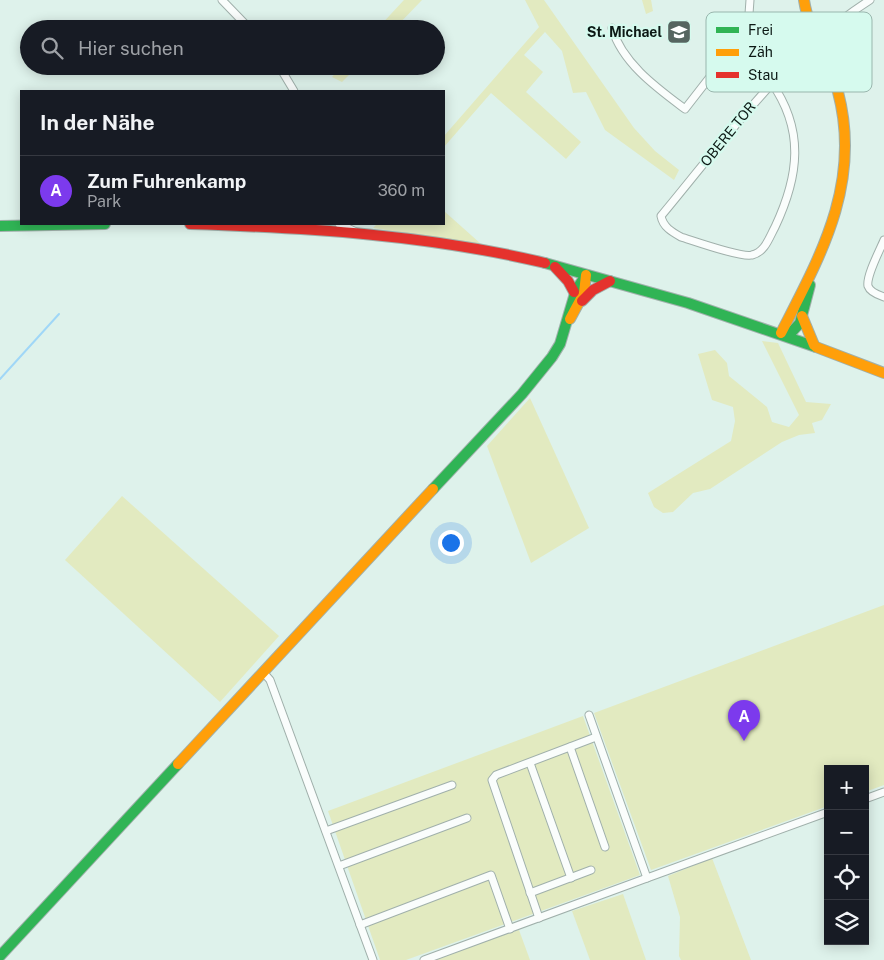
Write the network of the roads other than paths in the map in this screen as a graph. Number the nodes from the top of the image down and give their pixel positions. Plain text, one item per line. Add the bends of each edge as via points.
1 (222, 0) edge
2 (870, 0) edge
3 (852, 12) edge
4 (241, 20) edge
5 (612, 28) dead end
6 (284, 75) edge
7 (706, 82) edge
8 (293, 90) edge
9 (763, 92) edge
10 (777, 92) edge
11 (837, 92) edge
12 (53, 225) edge
13 (254, 225) edge
14 (341, 225) edge
15 (0, 226) edge
16 (319, 226) edge
17 (359, 233) junction
18 (884, 240) edge
19 (815, 263) junction
20 (554, 267) junction
21 (586, 274) junction
22 (610, 281) junction
23 (574, 292) junction
24 (884, 297) edge
25 (581, 302) junction
26 (802, 316) junction
27 (567, 325) junction
28 (785, 334) junction
29 (814, 345) junction
30 (884, 372) edge
31 (263, 672) junction
32 (589, 716) dead end
33 (596, 737) junction
34 (570, 747) junction
35 (530, 762) junction
36 (452, 785) dead end
37 (884, 792) edge
38 (869, 798) edge
39 (824, 813) edge
40 (466, 818) dead end
41 (326, 831) junction
42 (605, 847) dead end
43 (339, 866) junction
44 (591, 870) dead end
45 (571, 878) junction
46 (648, 878) junction
47 (530, 893) junction
48 (539, 918) junction
49 (360, 925) junction
50 (510, 929) junction
51 (0, 956) edge
52 (373, 960) edge
53 (424, 960) edge

1 - 4 street
2 - 3 street, OBERE TOR
5 - 7 street via 616,40 649,82 685,109
6 - 8 street
9 - 10 street, OBERE TOR via 661,216 669,230 681,237 747,256 765,246 788,200 794,173 793,128
11 - 19 main road via 847,134 844,188
12 - 15 main road
13 - 16 main road
14 - 17 street
16 - 17 main road
17 - 20 main road via 488,251
18 - 24 street via 868,278 871,291
19 - 26 main road
19 - 28 main road
20 - 21 main road
20 - 23 main road
21 - 22 main road
21 - 23 main road
21 - 25 main road via 587,283
22 - 25 main road via 593,290
22 - 28 main road via 684,300
23 - 27 main road
25 - 27 main road
26 - 28 main road via 796,328
26 - 29 main road
27 - 31 main road via 559,346 522,394
28 - 29 main road
29 - 30 main road
31 - 41 street via 270,680
31 - 51 main road
32 - 33 street
33 - 34 street
33 - 46 street
34 - 35 street
34 - 42 street
35 - 45 street
35 - 47 street via 496,775 492,780
36 - 41 street
37 - 38 street
39 - 46 street
40 - 43 street
41 - 43 street
43 - 49 street
44 - 45 street
45 - 47 street
46 - 48 street
47 - 48 street
48 - 50 street
49 - 50 street via 491,875
49 - 52 street
50 - 53 street

